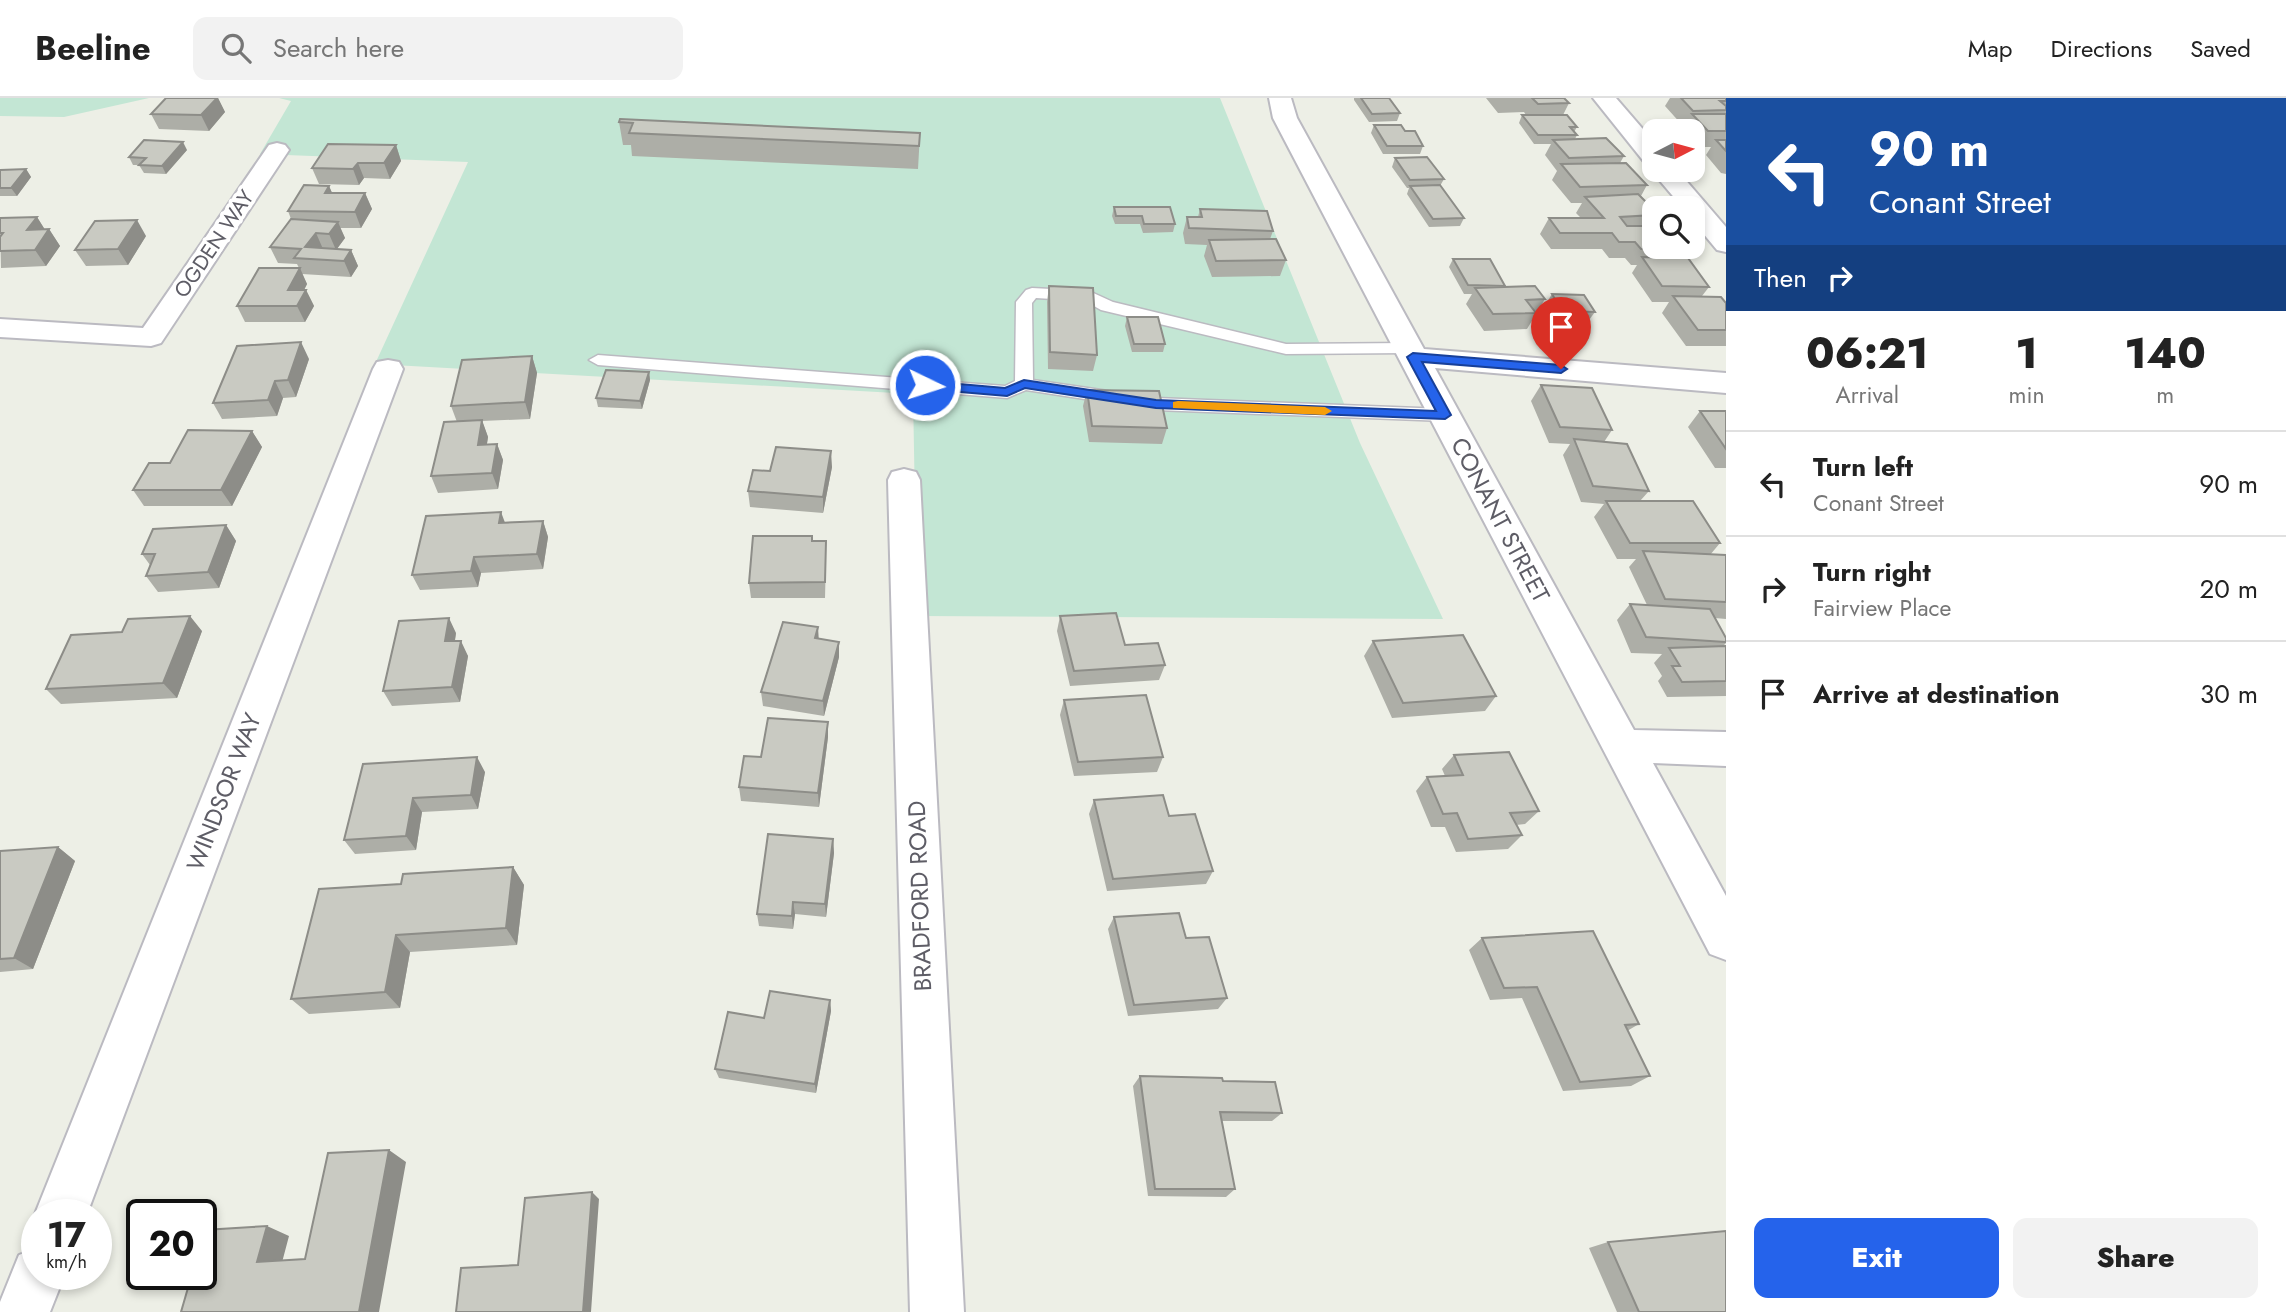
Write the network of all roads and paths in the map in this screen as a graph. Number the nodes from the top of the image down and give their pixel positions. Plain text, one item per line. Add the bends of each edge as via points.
1 (1280, 98) edge
2 (1604, 98) edge
3 (1642, 144) edge
4 (277, 150) dead end
5 (1674, 182) edge
6 (1726, 244) edge
7 (0, 328) edge
8 (1411, 353) junction
9 (598, 360) dead end
10 (388, 369) dead end
11 (1726, 383) edge
12 (1024, 384) junction
13 (1445, 415) junction
14 (904, 480) dead end
15 (1621, 746) junction
16 (1726, 750) edge
17 (1726, 939) edge
18 (67, 1199) edge
19 (32, 1290) edge
20 (23, 1312) edge
21 (937, 1312) edge

1 - 8 street, CONANT STREET via 1285,117
2 - 3 street
4 - 7 street, OGDEN WAY via 151,337
5 - 6 street
8 - 11 street
8 - 12 lane via 1286,349 1107,306 1088,296 1032,293 1024,302
8 - 13 street, CONANT STREET
9 - 12 lane via 1007,392
10 - 18 street, WINDSOR WAY
12 - 13 lane via 1156,404
13 - 15 street, CONANT STREET
14 - 21 street, BRADFORD ROAD
15 - 16 street
15 - 17 street, CONANT STREET
19 - 20 street

